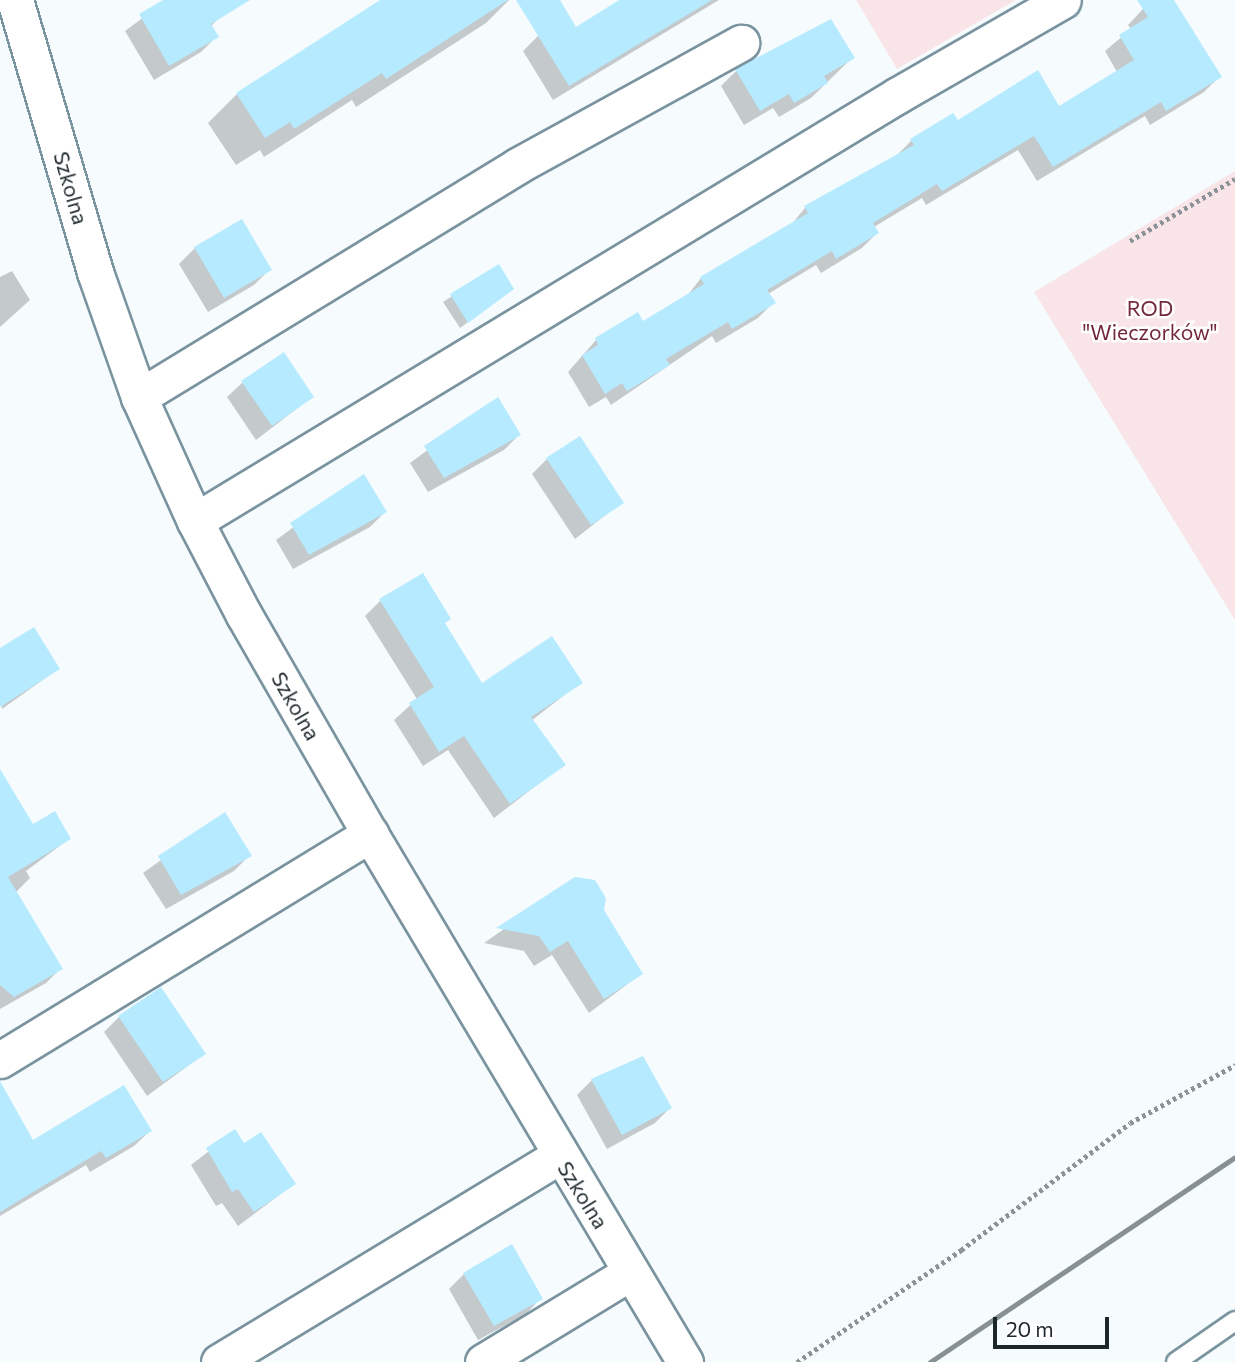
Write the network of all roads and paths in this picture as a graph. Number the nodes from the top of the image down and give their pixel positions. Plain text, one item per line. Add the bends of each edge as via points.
1 (1063, 0) edge
2 (11, 14) edge
3 (741, 43) dead end
4 (1235, 179) edge
5 (1130, 241) dead end
6 (139, 397) junction
7 (195, 521) junction
8 (370, 834) junction
9 (0, 1060) edge
10 (1235, 1065) edge
11 (559, 1156) junction
12 (631, 1272) junction
13 (1235, 1321) edge
14 (219, 1362) edge
15 (483, 1362) edge
16 (685, 1362) edge
17 (797, 1362) edge
18 (1176, 1362) edge

1 - 7 street via 898,94
2 - 6 street, Szkolna
3 - 6 street via 517,166
4 - 5 path
6 - 7 street, Szkolna
7 - 8 street, Szkolna
8 - 9 street
8 - 11 street, Szkolna
10 - 17 path via 1130,1122 961,1250
11 - 12 street, Szkolna
11 - 14 street
12 - 15 street
12 - 16 street, Szkolna
13 - 18 lane

